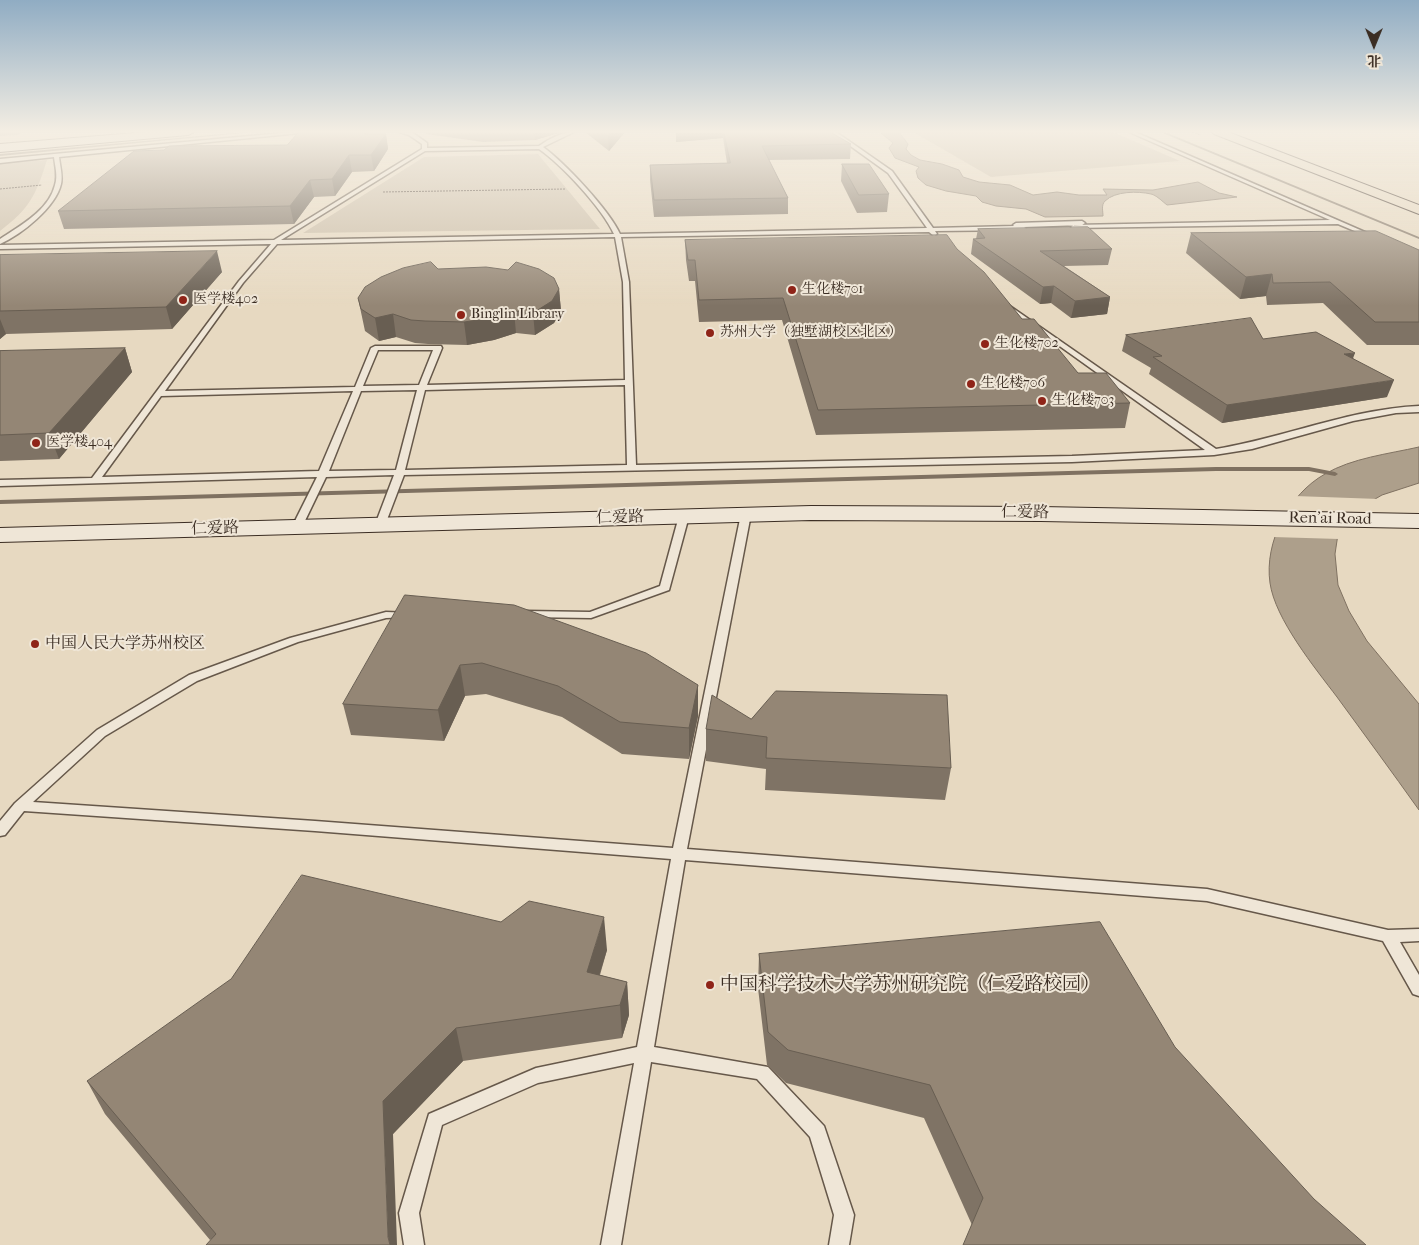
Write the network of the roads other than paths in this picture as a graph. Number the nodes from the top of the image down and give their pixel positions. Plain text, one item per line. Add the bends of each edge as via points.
1 (54, 190) edge
2 (357, 190) edge
3 (584, 190) edge
4 (903, 190) edge
5 (1265, 190) edge
6 (1368, 190) edge
7 (1398, 190) edge
8 (1419, 198) edge
9 (1419, 210) edge
10 (1329, 218) junction
11 (1339, 222) junction
12 (929, 228) junction
13 (618, 234) junction
14 (936, 237) edge
15 (1374, 238) edge
16 (277, 240) junction
17 (0, 244) edge
18 (1000, 302) edge
19 (629, 382) junction
20 (422, 387) junction
21 (359, 389) junction
22 (158, 394) junction
23 (1419, 409) edge
24 (1214, 452) junction
25 (632, 468) junction
26 (400, 473) junction
27 (323, 474) junction
28 (95, 480) junction
29 (0, 483) edge
30 (746, 514) junction
31 (684, 516) junction
32 (1240, 517) joint
33 (1419, 521) edge
34 (380, 525) junction
35 (297, 526) junction
36 (0, 535) edge
37 (424, 614) edge
38 (511, 614) edge
39 (20, 806) junction
40 (0, 831) edge
41 (678, 854) junction
42 (1419, 935) edge
43 (1388, 936) junction
44 (1419, 989) edge
45 (644, 1053) junction
46 (414, 1245) edge
47 (611, 1245) edge
48 (839, 1245) edge

1 - 17 lane via 47,205
2 - 16 lane
3 - 13 lane
4 - 12 lane
5 - 10 lane
6 - 9 main road
7 - 8 main road
10 - 11 lane
10 - 12 lane
11 - 12 lane
11 - 15 lane
12 - 13 lane
12 - 14 lane
13 - 16 lane
13 - 19 lane via 626,282
16 - 17 lane via 9,248
16 - 22 lane via 241,282
18 - 24 lane
19 - 20 lane
19 - 25 lane
20 - 21 lane
20 - 21 lane via 438,348 375,348
20 - 26 lane
21 - 22 lane
21 - 27 lane
22 - 28 lane
23 - 24 lane via 1352,418 1252,446
24 - 25 lane via 1072,459
25 - 26 lane
26 - 27 lane
26 - 34 lane
27 - 28 lane
27 - 35 lane
28 - 29 lane
30 - 31 main road, 仁爱路
30 - 32 main road, 仁爱路 via 930,512
30 - 41 lane
31 - 34 main road, 仁爱路
31 - 38 lane via 665,588 591,615
32 - 33 main road, Ren'ai Road
34 - 35 main road, 仁爱路
35 - 36 main road, 仁爱路
37 - 39 lane via 377,617 294,640 193,678 101,733
39 - 40 lane
39 - 41 lane
41 - 43 lane via 1207,895
41 - 45 lane
42 - 43 lane
43 - 44 lane
45 - 46 lane via 536,1076 435,1120 409,1213
45 - 47 lane
45 - 48 lane via 762,1072 818,1132 844,1214

